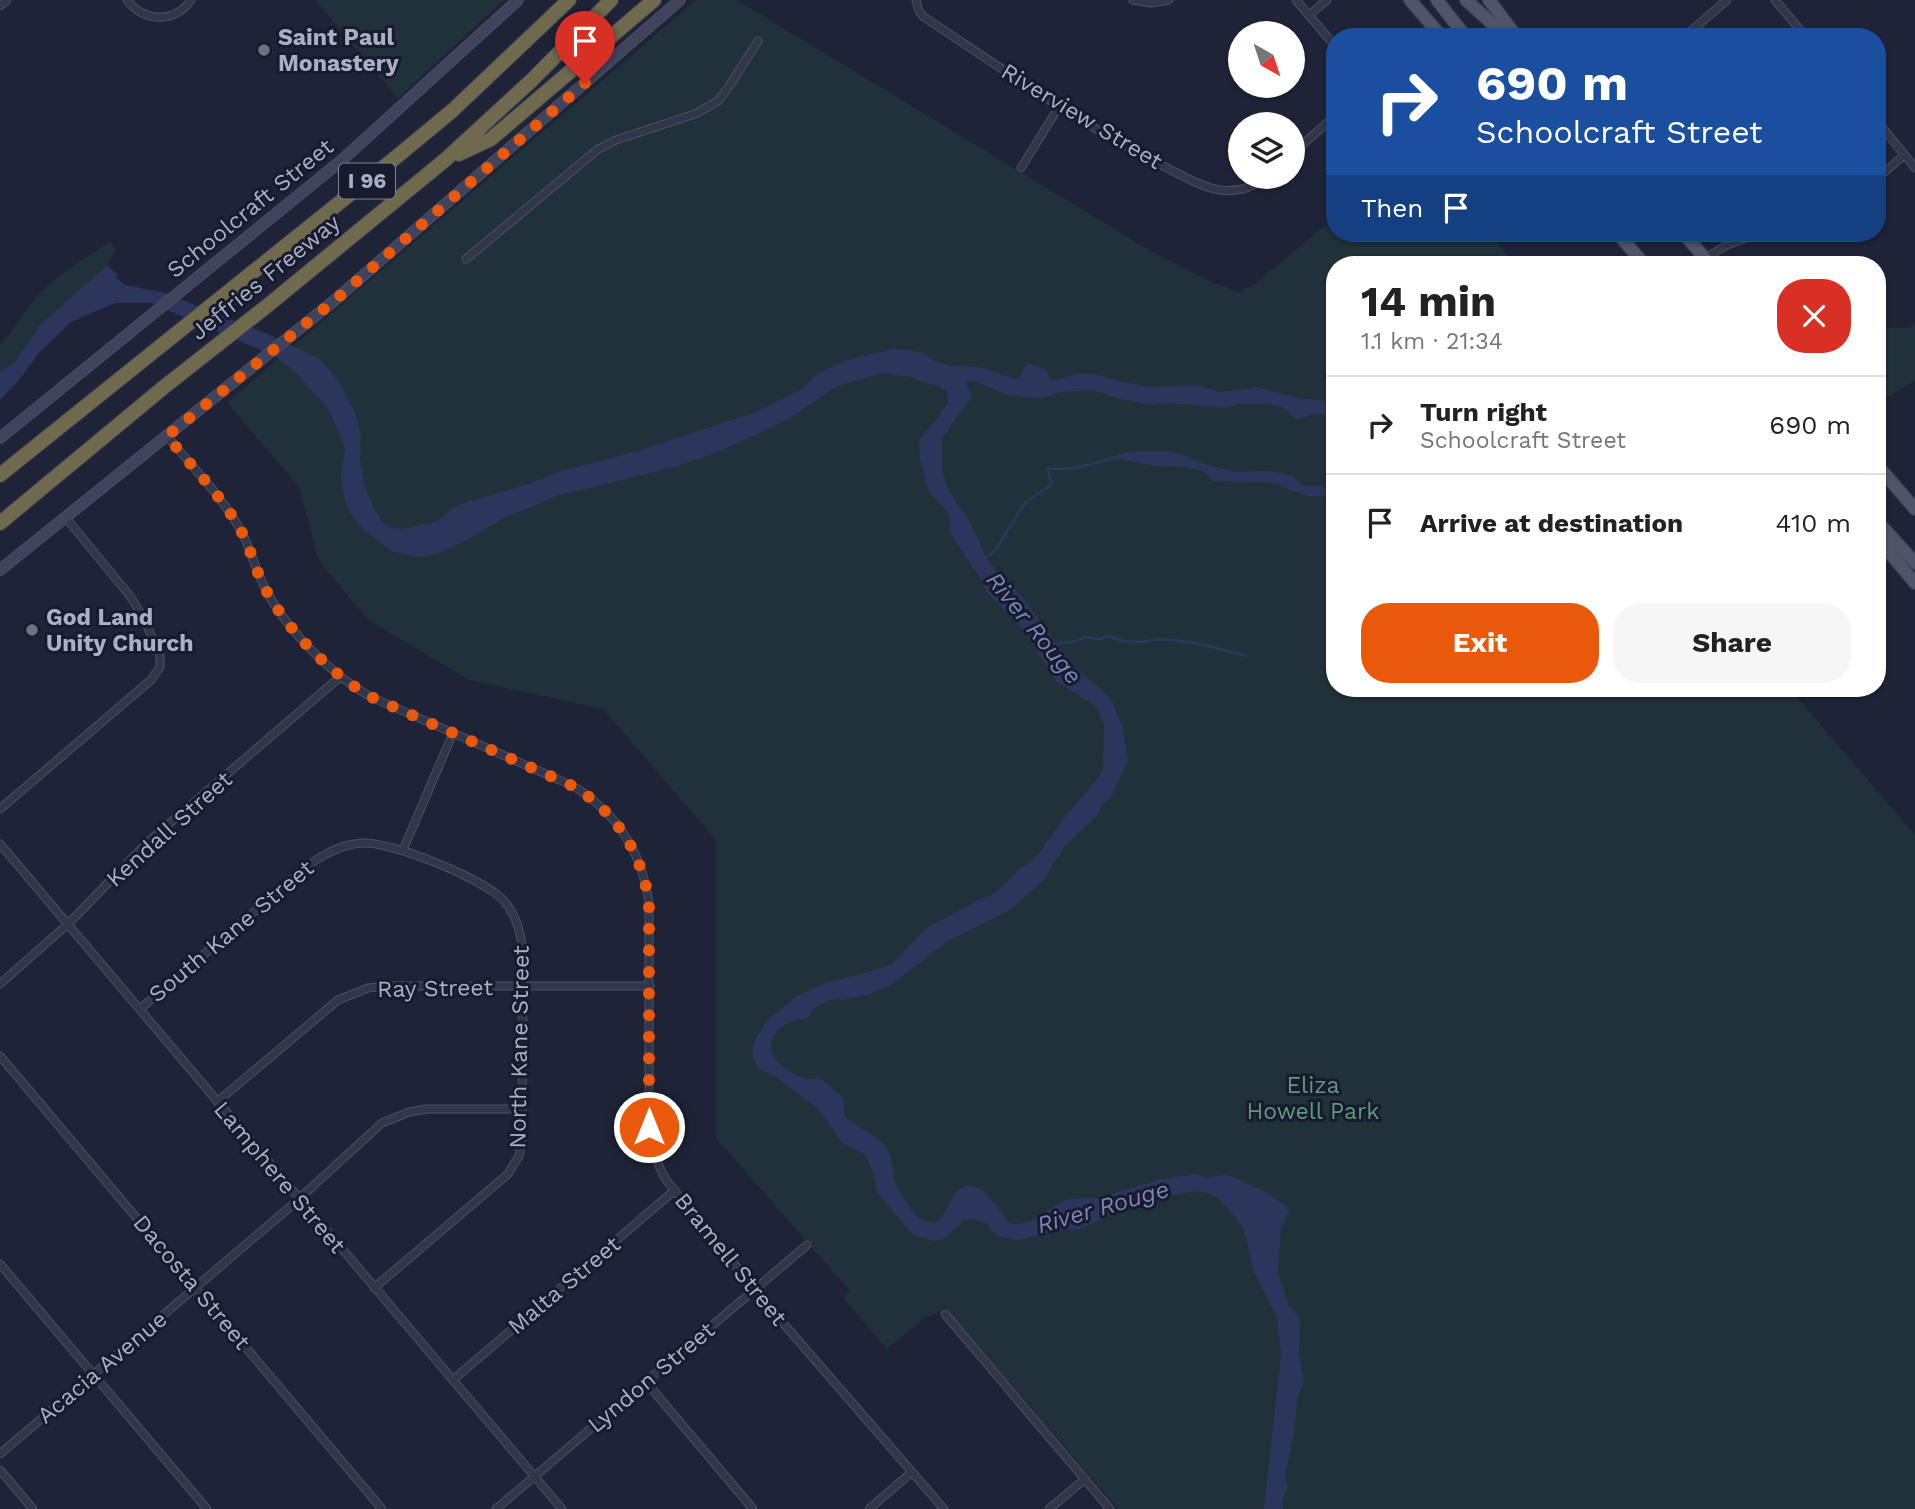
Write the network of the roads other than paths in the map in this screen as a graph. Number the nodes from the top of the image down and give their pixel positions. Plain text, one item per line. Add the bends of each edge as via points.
1 (7, 0) edge
2 (127, 0) edge
3 (191, 0) edge
4 (518, 0) edge
5 (555, 0) edge
6 (569, 0) edge
7 (611, 0) edge
8 (654, 0) edge
9 (680, 0) edge
10 (916, 0) edge
11 (1133, 0) edge
12 (1169, 0) edge
13 (1296, 0) edge
14 (1327, 0) edge
15 (1410, 0) edge
16 (1437, 0) edge
17 (1466, 0) edge
18 (1489, 0) edge
19 (1727, 0) edge
20 (1775, 0) edge
21 (0, 6) edge
22 (1309, 15) junction
23 (1434, 28) edge
24 (1459, 28) edge
25 (1497, 28) edge
26 (1510, 28) edge
27 (1694, 28) edge
28 (1798, 28) edge
29 (1326, 35) edge
30 (758, 41) dead end
31 (507, 60) junction
32 (1060, 105) junction
33 (1326, 124) edge
34 (1886, 132) edge
35 (1305, 142) edge
36 (1904, 155) junction
37 (445, 160) junction
38 (1021, 168) dead end
39 (1915, 168) edge
40 (1886, 171) edge
41 (1243, 189) edge
42 (1625, 242) edge
43 (1691, 242) edge
44 (1735, 242) edge
45 (1637, 256) edge
46 (1703, 256) edge
47 (1713, 256) edge
48 (466, 259) dead end
49 (167, 436) junction
50 (0, 438) edge
51 (0, 475) edge
52 (1886, 475) edge
53 (1915, 509) edge
54 (66, 518) junction
55 (0, 523) edge
56 (1886, 531) edge
57 (1886, 549) edge
58 (1915, 563) edge
59 (0, 570) edge
60 (1915, 583) edge
61 (340, 677) junction
62 (453, 733) junction
63 (0, 809) edge
64 (0, 844) edge
65 (403, 850) junction
66 (68, 924) junction
67 (0, 984) edge
68 (523, 986) junction
69 (650, 986) junction
70 (140, 1009) junction
71 (0, 1056) edge
72 (217, 1102) junction
73 (522, 1109) junction
74 (675, 1191) junction
75 (299, 1199) junction
76 (807, 1245) dead end
77 (0, 1264) edge
78 (196, 1287) junction
79 (374, 1288) junction
80 (756, 1289) junction
81 (945, 1314) dead end
82 (94, 1374) junction
83 (454, 1380) junction
84 (646, 1382) junction
85 (0, 1454) edge
86 (0, 1470) edge
87 (912, 1472) junction
88 (534, 1477) junction
89 (1085, 1479) junction
90 (33, 1509) edge
91 (207, 1509) edge
92 (383, 1509) edge
93 (496, 1509) edge
94 (562, 1509) edge
95 (753, 1509) edge
96 (869, 1509) edge
97 (944, 1509) edge
98 (1049, 1509) edge
99 (1110, 1509) edge

1 - 21 street
2 - 3 street via 141,13 160,18 179,12
4 - 50 main road, Schoolcraft Street via 358,147
5 - 31 highway
6 - 31 highway, Jeffries Freeway / I 96
7 - 37 highway, Jeffries Freeway / I 96
8 - 37 highway via 491,139
9 - 49 main road via 376,265
10 - 32 street, Riverview Street via 924,17
11 - 12 street
13 - 22 street
14 - 22 street
15 - 23 main road
16 - 24 main road
17 - 25 main road
18 - 26 main road
19 - 27 street
20 - 28 street
22 - 29 street
30 - 48 street via 718,101 597,150
31 - 51 highway, Jeffries Freeway / I 96 via 410,145
32 - 38 street
32 - 41 street, Riverview Street via 1123,144 1210,188
33 - 35 street
34 - 36 street
36 - 39 street
36 - 40 street
37 - 55 highway, Jeffries Freeway / I 96
42 - 45 main road
43 - 46 main road
44 - 47 street
49 - 54 main road
49 - 61 street, Bramell Street via 240,529 277,608
52 - 53 main road
54 - 59 main road
54 - 63 street via 137,606 161,660 156,674
56 - 58 main road
57 - 60 main road
61 - 62 street, Bramell Street via 369,696
61 - 66 street, Kendall Street via 149,841
62 - 65 street
62 - 69 street, Bramell Street via 573,786 619,825 636,855 647,889
64 - 66 street, Lamphere Street
65 - 68 street, North Kane Street via 483,885 502,900 521,934
65 - 70 street, South Kane Street via 361,843 319,858
66 - 67 street, Kendall Street
66 - 70 street, Lamphere Street
68 - 69 street, Ray Street
68 - 72 street, Ray Street via 388,986 352,993 327,1008
68 - 73 street, North Kane Street
69 - 74 street, Bramell Street via 650,1142
70 - 72 street, Lamphere Street
71 - 78 street, Dacosta Street
72 - 75 street, Lamphere Street
73 - 75 street, Acacia Avenue via 427,1109 396,1116 371,1130
73 - 79 street, North Kane Street via 522,1146 512,1168
74 - 80 street, Bramell Street
74 - 83 street, Malta Street
75 - 78 street, Acacia Avenue
75 - 79 street, Lamphere Street
76 - 80 street, Lyndon Street
77 - 82 street
78 - 82 street, Acacia Avenue
78 - 92 street, Dacosta Street
79 - 83 street, Lamphere Street
80 - 84 street, Lyndon Street
80 - 87 street, Bramell Street
81 - 89 street
82 - 85 street, Acacia Avenue
82 - 91 street
83 - 88 street, Lamphere Street
84 - 88 street, Lyndon Street
84 - 95 street
86 - 90 street
87 - 96 street
87 - 97 street, Bramell Street
88 - 93 street, Lyndon Street
88 - 94 street, Lamphere Street
89 - 98 street
89 - 99 street

